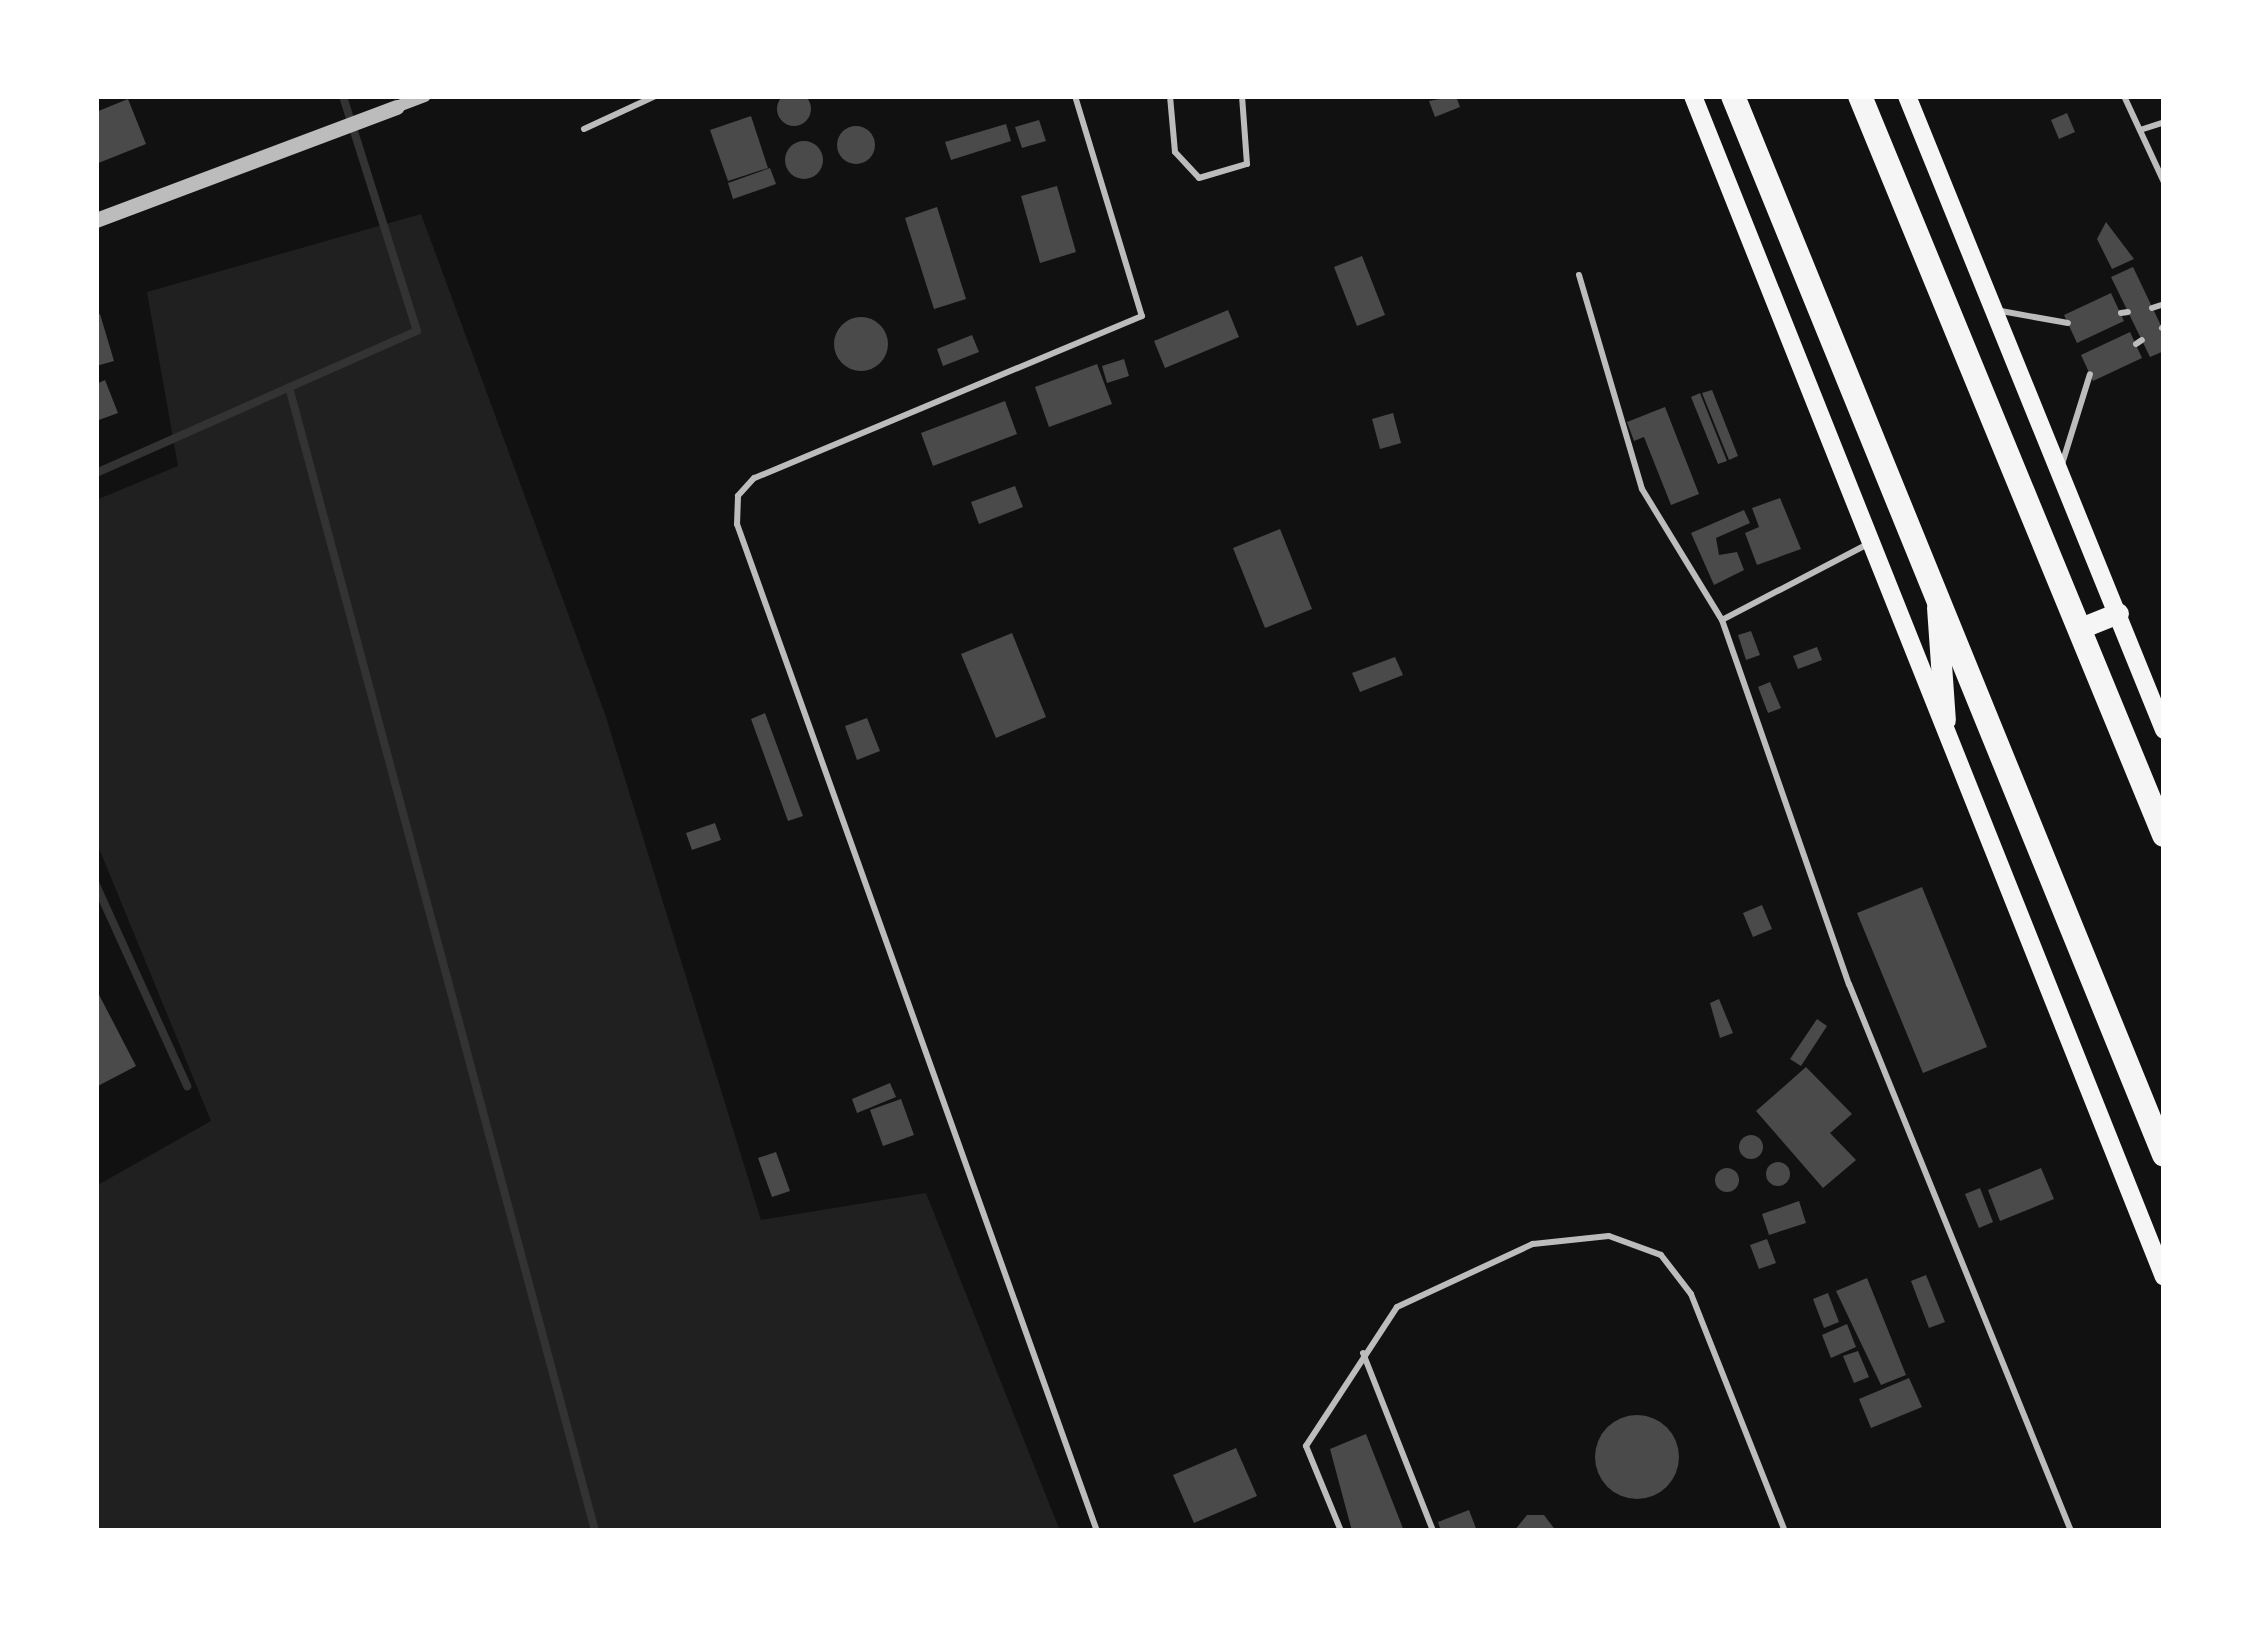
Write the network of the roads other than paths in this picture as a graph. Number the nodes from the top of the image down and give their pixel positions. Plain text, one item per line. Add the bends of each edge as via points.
1 (425, 96) edge
2 (655, 96) edge
3 (1075, 96) edge
4 (1170, 96) edge
5 (1242, 96) edge
6 (1693, 96) edge
7 (1733, 96) edge
8 (1859, 96) edge
9 (1907, 96) edge
10 (2124, 96) edge
11 (395, 107) joint
12 (2164, 122) edge
13 (584, 129) dead end
14 (2140, 130) junction
15 (2164, 182) edge
16 (96, 220) edge
17 (1580, 275) dead end
18 (2164, 304) edge
19 (2152, 308) dead end
20 (1995, 309) junction
21 (2068, 323) dead end
22 (2090, 374) dead end
23 (2061, 468) junction
24 (1864, 546) junction
25 (1937, 607) junction
26 (2118, 613) junction
27 (1722, 620) junction
28 (2078, 629) junction
29 (1946, 720) junction
30 (2164, 730) edge
31 (2164, 835) edge
32 (2164, 1155) edge
33 (2164, 1277) edge
34 (1363, 1353) junction
35 (1097, 1531) edge
36 (1341, 1531) edge
37 (1432, 1531) edge
38 (1785, 1531) edge
39 (2071, 1531) edge

1 - 11 street
2 - 13 lane
3 - 35 lane via 1142,316 754,478 738,496 736,524
4 - 5 lane via 1175,152 1199,178 1247,164
6 - 24 main road
7 - 25 highway
8 - 28 highway
9 - 20 main road
10 - 14 lane
11 - 16 street
12 - 14 lane
14 - 15 lane
17 - 27 lane via 1642,489
18 - 19 lane
20 - 21 lane
20 - 23 main road
22 - 23 lane
23 - 26 main road
24 - 27 lane
24 - 29 main road
25 - 29 main road
25 - 32 highway
26 - 28 main road
26 - 30 main road
27 - 39 lane via 1849,984
28 - 31 highway
29 - 33 main road
34 - 36 lane via 1306,1446
34 - 37 lane
34 - 38 lane via 1397,1307 1533,1244 1609,1237 1661,1255 1726,1371

